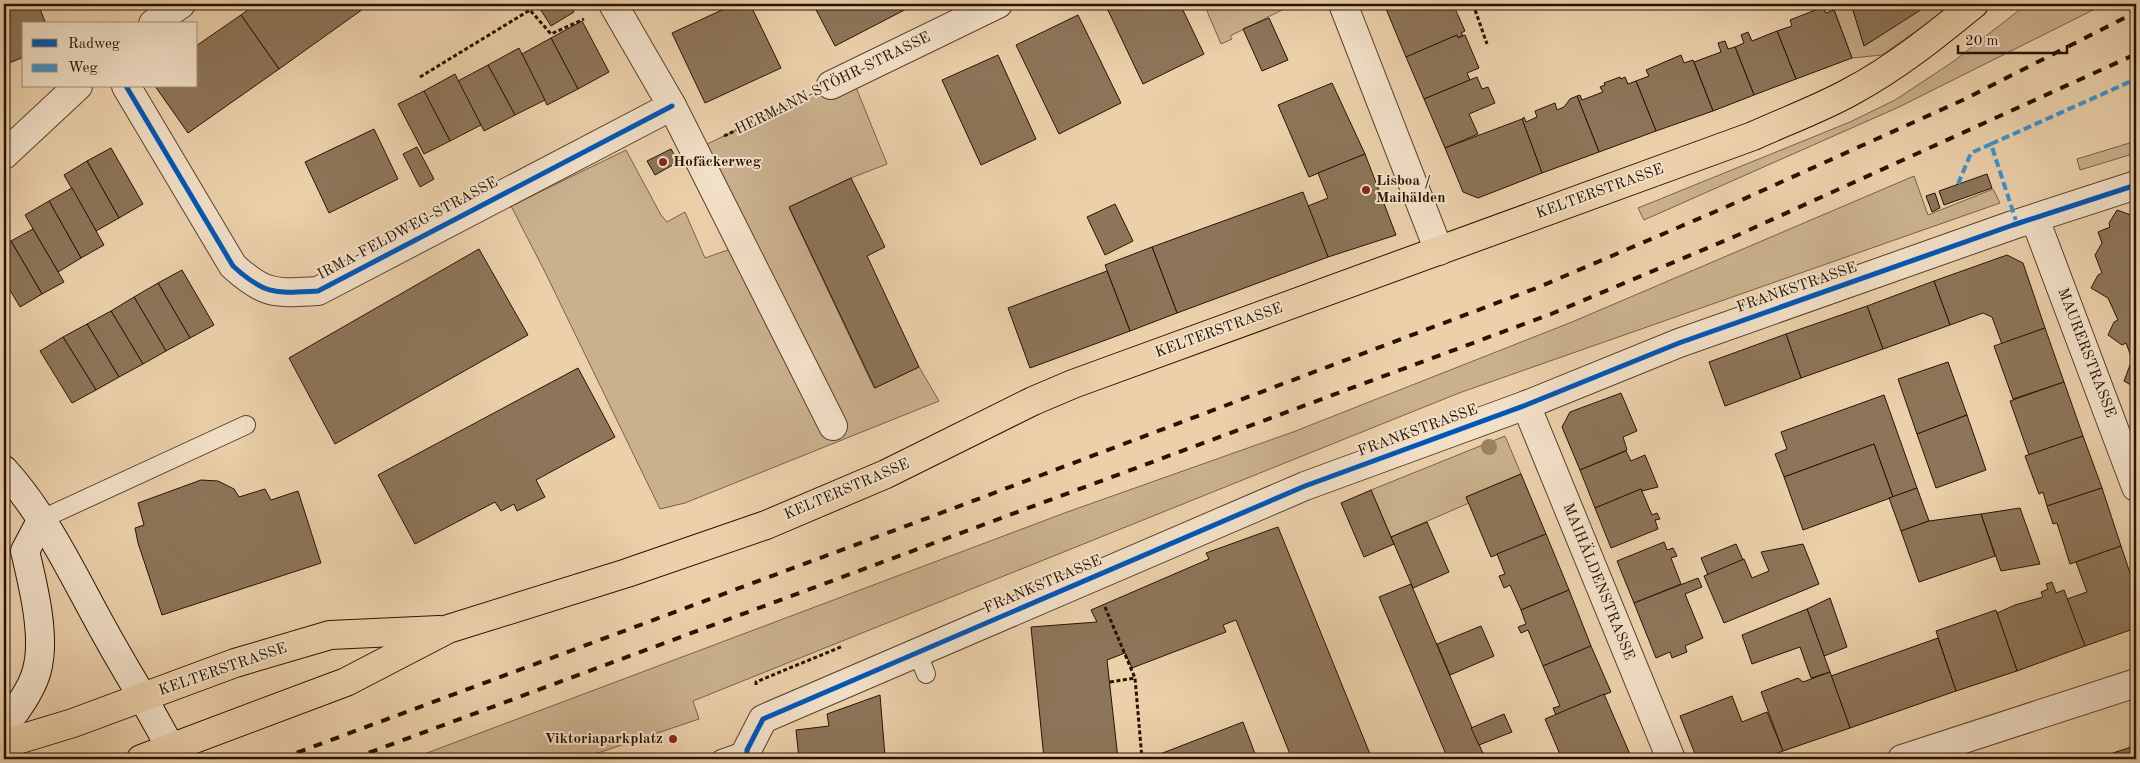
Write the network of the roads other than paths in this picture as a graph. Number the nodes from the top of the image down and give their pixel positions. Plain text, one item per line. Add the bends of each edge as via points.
1 (181, 4) edge
2 (998, 4) edge
3 (1343, 4) edge
4 (1974, 4) edge
5 (613, 5) edge
6 (968, 10) edge
7 (156, 22) edge
8 (831, 85) road end
9 (76, 88) edge
10 (127, 88) edge
11 (672, 106) junction
12 (4, 155) edge
13 (2136, 185) edge
14 (2035, 219) junction
15 (1439, 250) junction
16 (1526, 405) junction
17 (246, 425) dead end
18 (833, 426) dead end
19 (4, 470) edge
20 (2136, 487) edge
21 (42, 519) junction
22 (448, 629) junction
23 (2136, 683) edge
24 (144, 698) junction
25 (4, 726) edge
26 (4, 744) edge
27 (173, 754) edge
28 (747, 755) edge
29 (141, 759) edge
30 (720, 759) edge
31 (1671, 759) edge
32 (1902, 759) edge

1 - 7 street
2 - 6 street, HERMANN-STÖHR-STRASSE
3 - 15 street
4 - 15 main road, KELTERSTRASSE via 1912,54 1872,80 1823,105 1753,136
5 - 11 street
6 - 8 street, HERMANN-STÖHR-STRASSE
9 - 12 street
10 - 11 street, IRMA-FELDWEG-STRASSE via 233,266 252,283 278,293 318,291
11 - 18 street
13 - 14 street, FRANKSTRASSE
14 - 16 street, FRANKSTRASSE via 1680,343
14 - 20 street, MAURERSTRASSE
15 - 22 main road, KELTERSTRASSE via 1033,401 904,466 766,525
16 - 28 street, FRANKSTRASSE via 1305,486 1092,578 922,663 763,719
16 - 31 street, MAIHÄLDENSTRASSE
17 - 21 lane
19 - 21 street
21 - 24 street
21 - 25 street via 25,551 40,637 37,670 20,707
22 - 24 main road, KELTERSTRASSE via 330,635 235,663
22 - 27 main road, KELTERSTRASSE via 346,682
23 - 32 street
24 - 26 main road, KELTERSTRASSE
24 - 27 street
27 - 29 main road, KELTERSTRASSE
28 - 30 lane

